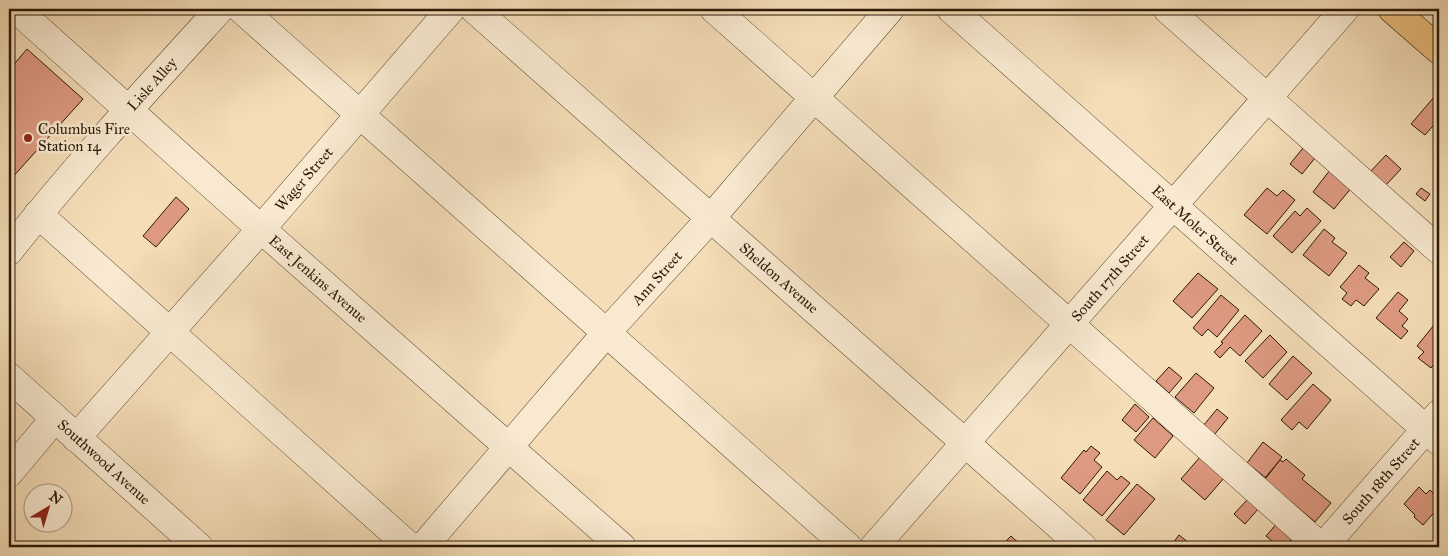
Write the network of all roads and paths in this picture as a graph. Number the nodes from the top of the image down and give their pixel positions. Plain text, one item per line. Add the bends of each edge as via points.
1 (16, 9) edge
2 (220, 9) edge
3 (241, 9) edge
4 (452, 9) edge
5 (474, 9) edge
6 (714, 9) edge
7 (890, 9) edge
8 (951, 9) edge
9 (1167, 9) edge
10 (1345, 9) edge
11 (1392, 9) edge
12 (1439, 50) edge
13 (814, 96) junction
14 (1267, 98) junction
15 (129, 110) junction
16 (360, 114) junction
17 (1173, 206) junction
18 (38, 214) junction
19 (711, 218) junction
20 (261, 229) junction
21 (1439, 250) edge
22 (9, 251) edge
23 (1070, 325) junction
24 (170, 332) junction
25 (607, 332) junction
26 (9, 377) edge
27 (55, 418) junction
28 (1435, 428) edge
29 (76, 438) junction
30 (966, 443) junction
31 (509, 448) junction
32 (9, 473) edge
33 (199, 547) edge
34 (410, 547) edge
35 (423, 547) edge
36 (622, 547) edge
37 (848, 547) edge
38 (874, 547) edge
39 (1083, 547) edge
40 (1322, 547) edge

1 - 15 street, East Jenkins Avenue
2 - 15 street, Lisle Alley
3 - 16 street
4 - 16 street, Wager Street
5 - 19 street, Sheldon Avenue
6 - 13 street
7 - 13 street, Ann Street
8 - 17 street, East Moler Street
9 - 14 street
10 - 14 street, South 17th Street
11 - 12 main road
13 - 19 street, Ann Street
13 - 23 street
14 - 17 street, South 17th Street
14 - 21 street
15 - 18 street, Lisle Alley
15 - 20 street, East Jenkins Avenue
16 - 20 street, Wager Street
16 - 25 street
17 - 23 street, South 17th Street
17 - 28 street, East Moler Street
18 - 22 street, Lisle Alley
18 - 24 street
19 - 25 street, Ann Street
19 - 30 street, Sheldon Avenue
20 - 24 street, Wager Street
20 - 31 street, East Jenkins Avenue
23 - 30 street, South 17th Street
23 - 40 street
24 - 29 street, Wager Street
24 - 34 street
25 - 31 street, Ann Street
25 - 37 street
26 - 27 street, Southwood Avenue
27 - 29 street, Southwood Avenue
27 - 32 street
28 - 40 street, South 18th Street
29 - 33 street, Southwood Avenue
30 - 38 street, South 17th Street
30 - 39 street, Sheldon Avenue
31 - 35 street, Ann Street
31 - 36 street, East Jenkins Avenue

